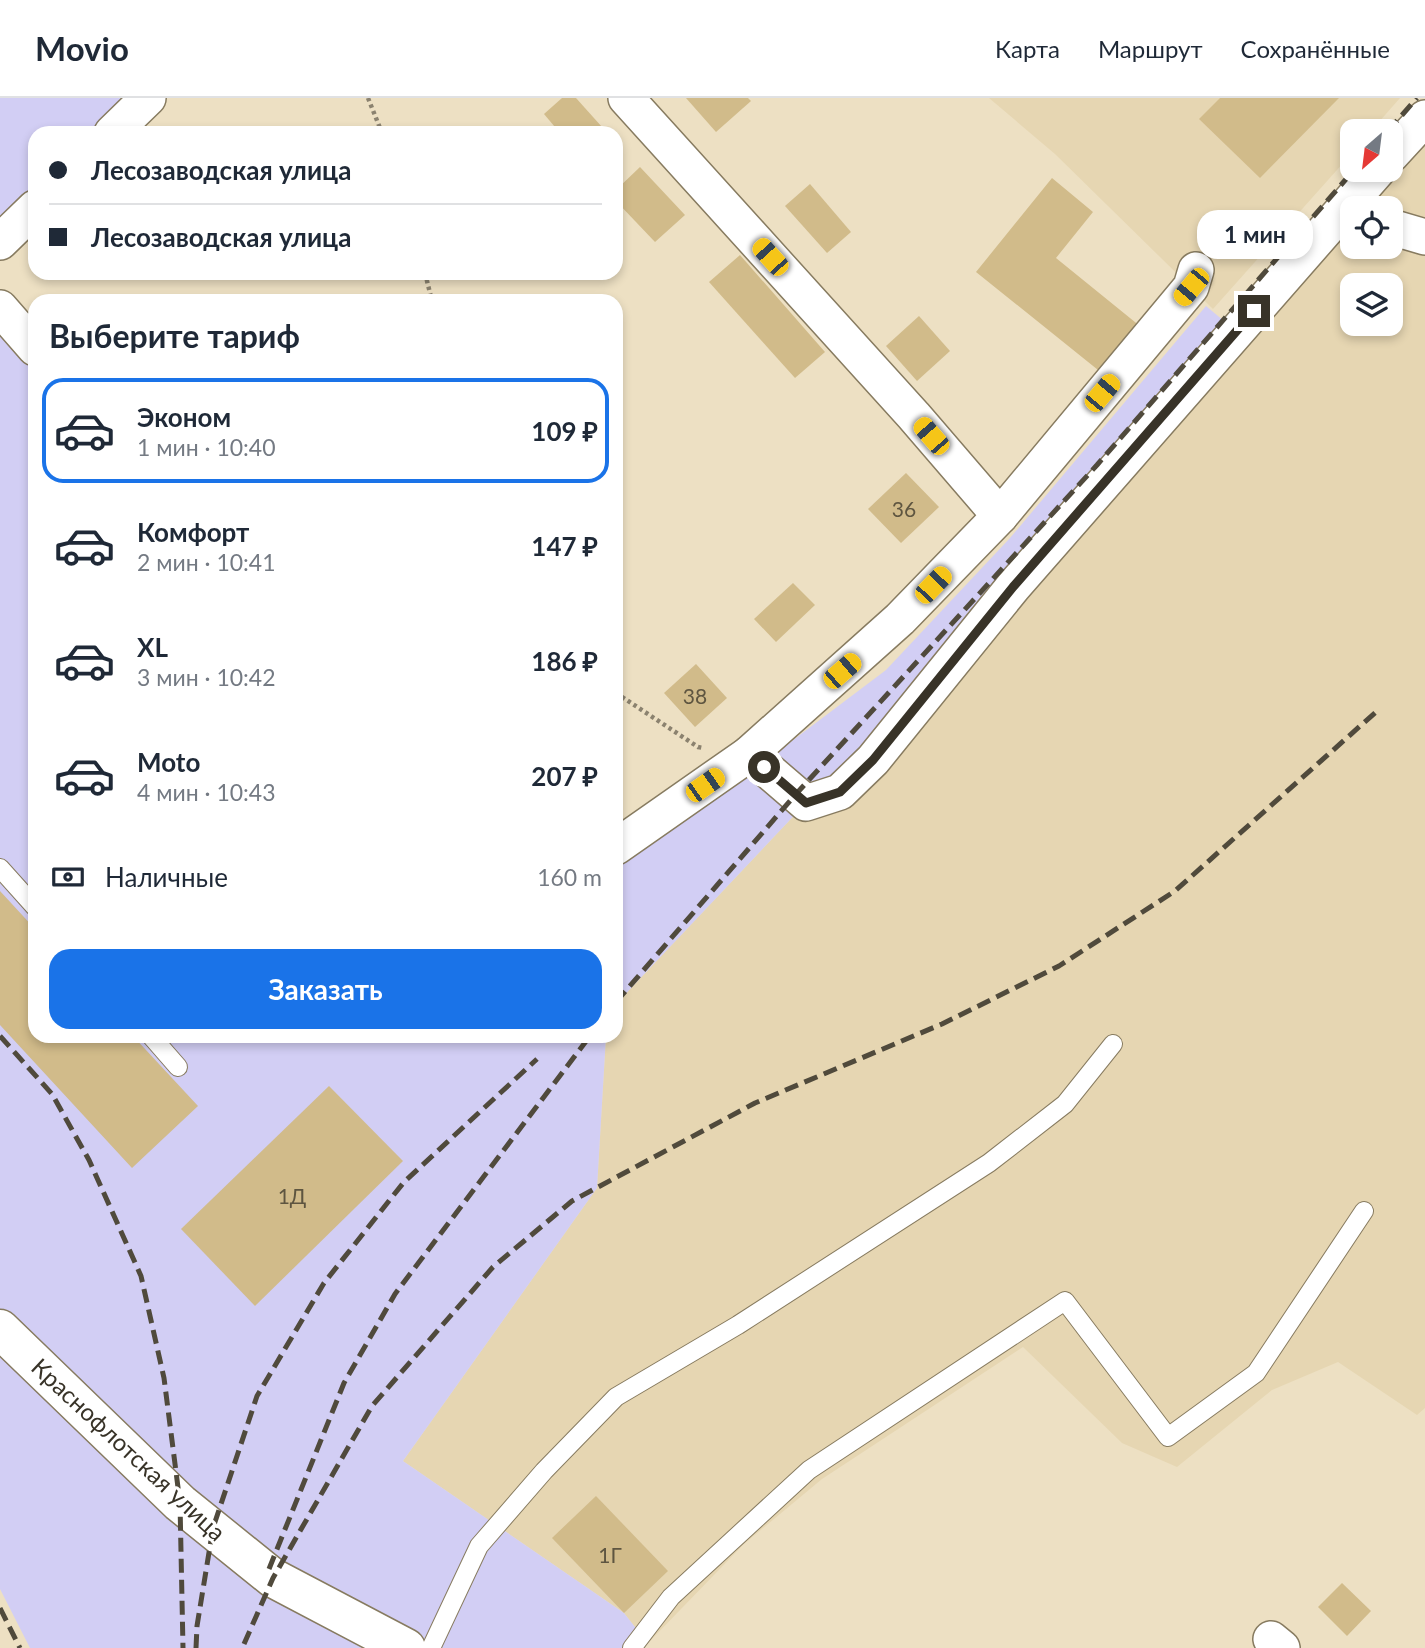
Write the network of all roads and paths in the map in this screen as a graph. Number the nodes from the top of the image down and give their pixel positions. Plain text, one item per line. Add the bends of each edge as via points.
1 (148, 98) edge
2 (368, 98) edge
3 (626, 98) edge
4 (1425, 118) edge
5 (119, 126) edge
6 (379, 126) edge
7 (1404, 141) edge
8 (28, 215) edge
9 (1340, 220) edge
10 (1403, 231) edge
11 (1425, 237) edge
12 (0, 242) edge
13 (1196, 270) dead end
14 (0, 308) edge
15 (28, 340) edge
16 (1000, 516) junction
17 (623, 698) edge
18 (749, 754) junction
19 (623, 842) edge
20 (0, 868) edge
21 (28, 899) edge
22 (156, 1043) edge
23 (1113, 1044) dead end
24 (178, 1067) dead end
25 (1364, 1211) dead end
26 (0, 1328) edge
27 (406, 1648) edge
28 (430, 1648) edge
29 (632, 1648) edge

1 - 5 street
2 - 6 path
3 - 16 street
4 - 7 street
8 - 12 street
9 - 18 street via 1013,587 873,760 840,792 806,803
10 - 11 street
13 - 16 street via 1191,287
14 - 15 street
16 - 18 street via 900,619
17 - 18 path via 698,747
18 - 19 street
20 - 21 lane
22 - 24 lane
23 - 28 lane via 1065,1104 989,1163 738,1325 616,1397 479,1546
25 - 29 lane via 1256,1373 1168,1437 1065,1301 809,1470 671,1597
26 - 27 street, Краснофлотская улица via 180,1503 273,1578

